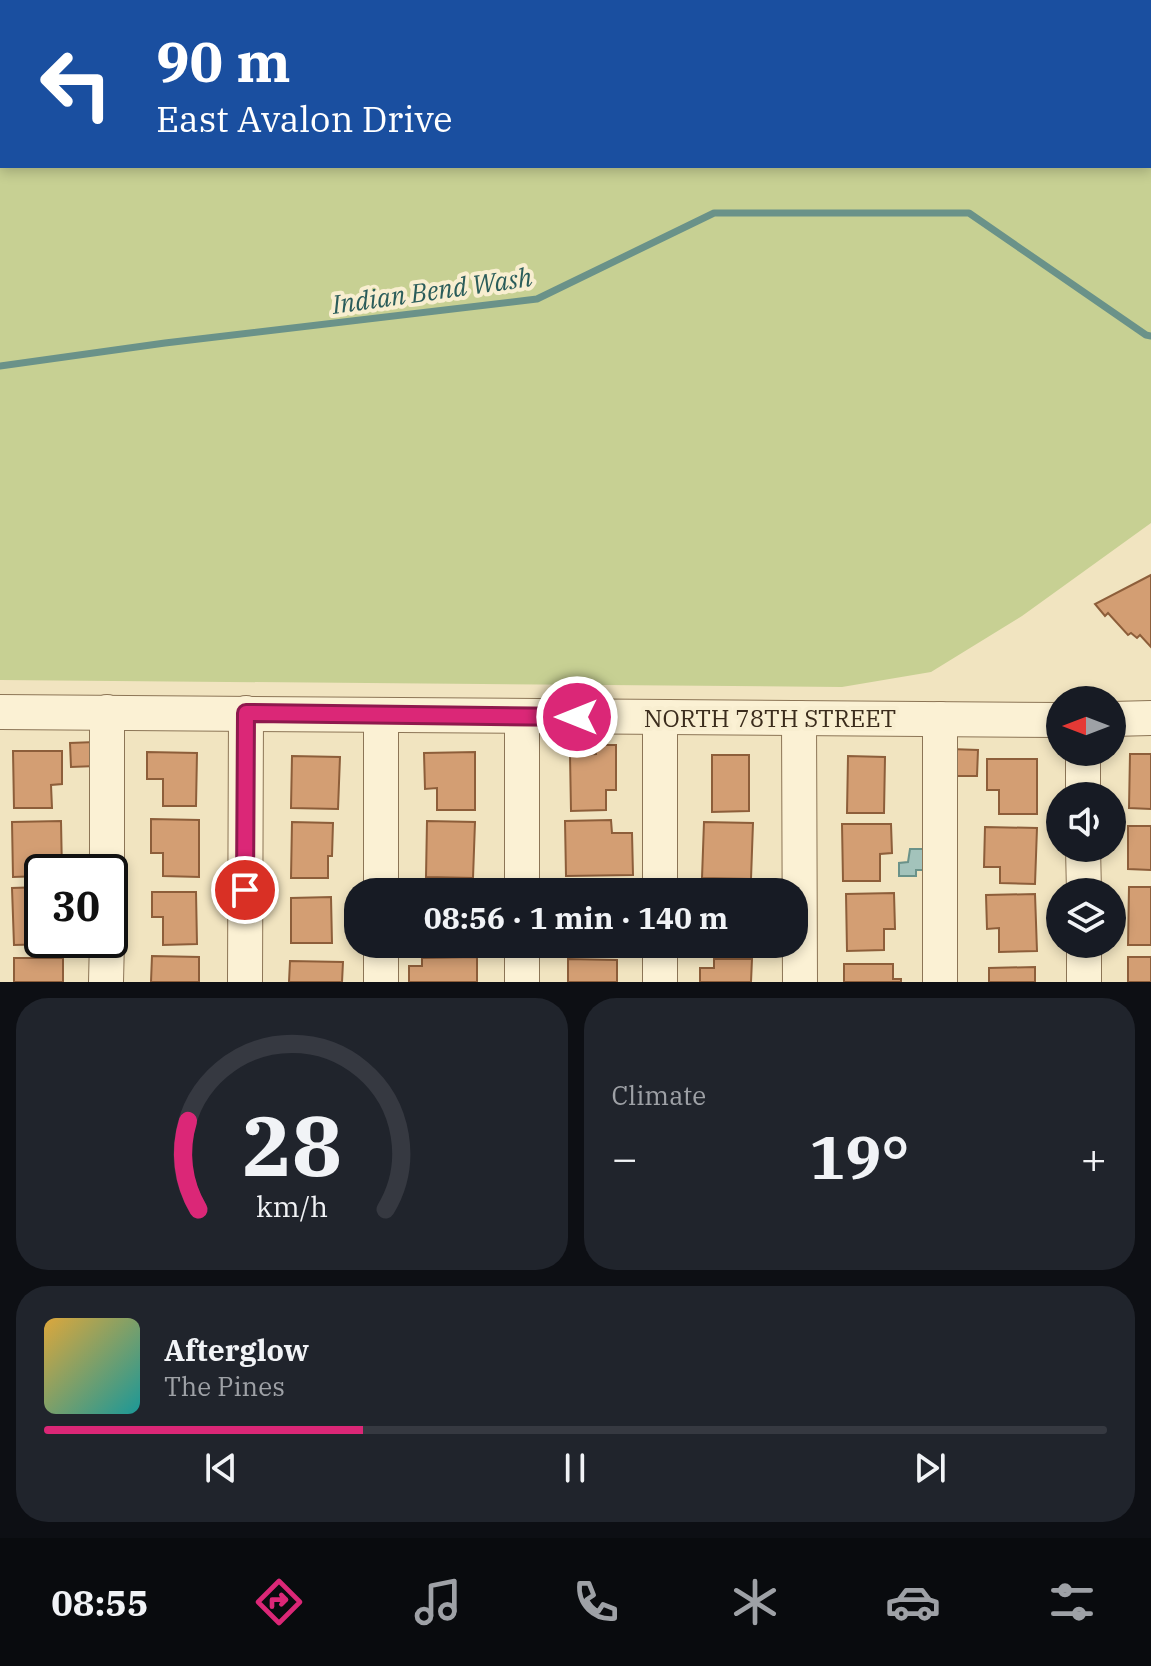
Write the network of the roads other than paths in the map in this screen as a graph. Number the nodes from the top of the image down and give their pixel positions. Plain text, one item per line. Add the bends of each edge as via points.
1 (0, 712) edge
2 (107, 712) junction
3 (246, 713) junction
4 (381, 715) junction
5 (522, 717) junction
6 (660, 717) junction
7 (799, 718) junction
8 (1151, 718) edge
9 (940, 719) junction
10 (1126, 719) edge
11 (1046, 720) edge
12 (107, 854) edge
13 (381, 878) edge
14 (522, 878) edge
15 (660, 878) edge
16 (107, 958) edge
17 (381, 958) edge
18 (522, 958) edge
19 (660, 958) edge
20 (1084, 958) edge
21 (106, 982) edge
22 (245, 982) edge
23 (381, 982) edge
24 (522, 982) edge
25 (660, 982) edge
26 (800, 982) edge
27 (940, 982) edge
28 (1084, 982) edge

1 - 2 street, NORTH 78TH STREET
2 - 3 street, NORTH 78TH STREET
2 - 12 street
3 - 4 street, NORTH 78TH STREET
3 - 22 street
4 - 5 street, NORTH 78TH STREET
4 - 13 street
5 - 6 street, NORTH 78TH STREET
5 - 14 street
6 - 7 street, NORTH 78TH STREET
6 - 15 street
7 - 9 street, NORTH 78TH STREET
7 - 26 street
8 - 10 street
9 - 11 street, NORTH 78TH STREET
9 - 27 street
16 - 21 street
17 - 23 street
18 - 24 street
19 - 25 street
20 - 28 street

